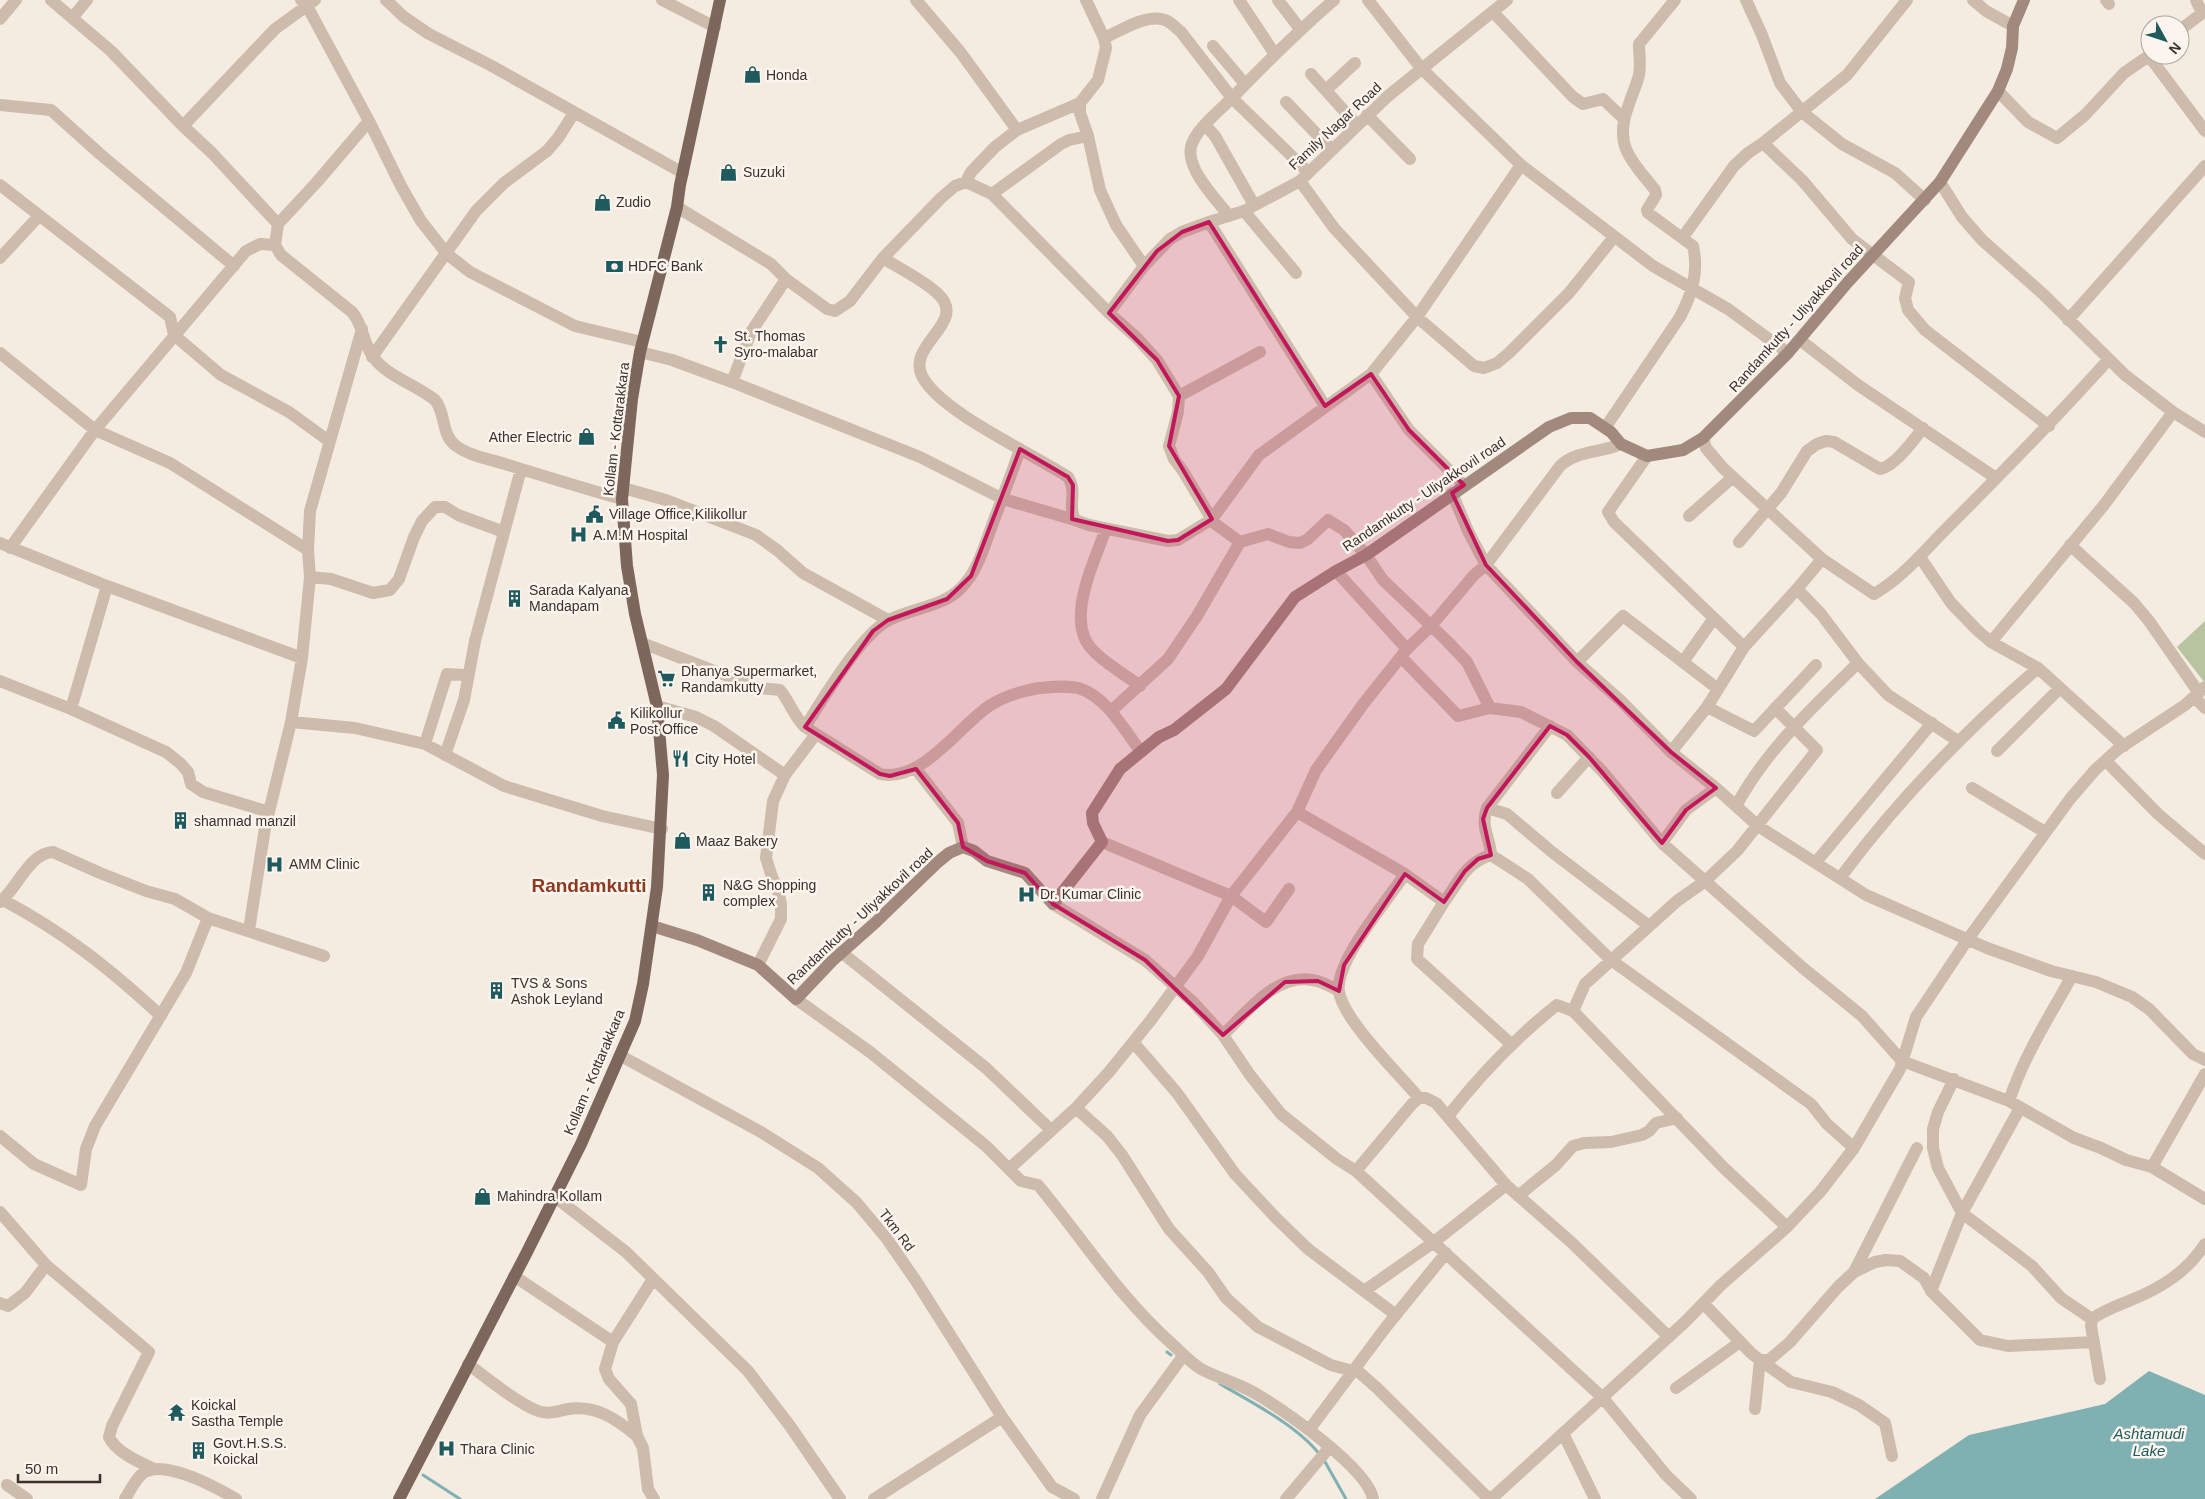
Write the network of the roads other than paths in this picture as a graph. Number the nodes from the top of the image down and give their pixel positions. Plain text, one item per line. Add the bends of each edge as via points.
1 (16, 0) edge
2 (51, 0) edge
3 (87, 0) edge
4 (386, 0) edge
5 (662, 0) edge
6 (720, 0) edge
7 (916, 0) edge
8 (1086, 0) edge
9 (1239, 0) edge
10 (1278, 0) edge
11 (1334, 0) edge
12 (1368, 0) edge
13 (1507, 0) edge
14 (1675, 0) edge
15 (1746, 0) edge
16 (1907, 0) edge
17 (1973, 0) edge
18 (2024, 0) edge
19 (2196, 0) edge
20 (308, 2) edge
21 (1493, 12) junction
22 (2203, 12) edge
23 (73, 17) junction
24 (0, 19) edge
25 (2190, 22) edge
26 (715, 26) junction
27 (2014, 26) junction
28 (1300, 29) junction
29 (1104, 38) junction
30 (1213, 46) dead end
31 (1274, 53) junction
32 (1355, 63) dead end
33 (2140, 63) edge
34 (2156, 65) edge
35 (1421, 68) junction
36 (1311, 74) dead end
37 (1245, 84) junction
38 (1326, 90) junction
39 (1998, 91) junction
40 (1232, 98) junction
41 (1286, 102) dead end
42 (1080, 103) junction
43 (0, 105) edge
44 (1802, 112) junction
45 (574, 113) junction
46 (1368, 115) junction
47 (1624, 119) junction
48 (369, 121) junction
49 (1206, 125) junction
50 (1357, 125) junction
51 (183, 126) junction
52 (1017, 130) junction
53 (2205, 131) edge
54 (1088, 136) junction
55 (1763, 143) junction
56 (1331, 149) junction
57 (1410, 159) dead end
58 (1520, 165) junction
59 (2205, 166) edge
60 (683, 172) junction
61 (1304, 176) junction
62 (966, 182) junction
63 (1940, 182) junction
64 (0, 185) edge
65 (992, 194) junction
66 (1925, 200) junction
67 (677, 207) junction
68 (1249, 208) junction
69 (39, 216) junction
70 (1229, 216) junction
71 (1209, 222) junction
72 (278, 224) junction
73 (1614, 237) junction
74 (1683, 237) junction
75 (275, 245) junction
76 (447, 254) junction
77 (1873, 255) junction
78 (0, 258) edge
79 (883, 258) junction
80 (234, 266) junction
81 (1144, 266) junction
82 (1296, 273) dead end
83 (786, 279) junction
84 (1692, 287) junction
85 (1109, 313) junction
86 (1417, 317) junction
87 (2068, 320) junction
88 (362, 329) junction
89 (174, 334) junction
90 (1800, 340) junction
91 (641, 347) junction
92 (1260, 352) dead end
93 (0, 353) edge
94 (1788, 353) junction
95 (372, 357) junction
96 (2109, 359) junction
97 (1371, 374) junction
98 (732, 382) junction
99 (1178, 396) junction
100 (1325, 406) junction
101 (2173, 412) junction
102 (2049, 426) junction
103 (1605, 428) junction
104 (1923, 428) junction
105 (95, 430) junction
106 (2205, 432) edge
107 (1703, 438) junction
108 (329, 441) junction
109 (1621, 444) junction
110 (1020, 449) junction
111 (1647, 456) junction
112 (521, 469) junction
113 (1733, 477) junction
114 (1996, 478) junction
115 (1464, 485) junction
116 (1452, 493) junction
117 (622, 494) junction
118 (1003, 499) junction
119 (1767, 509) junction
120 (1689, 516) dead end
121 (1212, 519) junction
122 (1075, 520) junction
123 (1106, 529) junction
124 (504, 532) junction
125 (1240, 542) junction
126 (1739, 542) dead end
127 (5, 545) edge
128 (2070, 545) junction
129 (308, 550) junction
130 (1366, 555) junction
131 (1920, 557) junction
132 (1822, 559) junction
133 (1486, 565) junction
134 (1336, 571) junction
135 (310, 577) junction
136 (107, 586) junction
137 (1797, 590) junction
138 (1714, 618) junction
139 (888, 620) junction
140 (1430, 626) junction
141 (1991, 642) junction
142 (642, 644) junction
143 (1744, 647) junction
144 (1404, 653) junction
145 (302, 658) junction
146 (1577, 662) junction
147 (1683, 662) junction
148 (1858, 663) junction
149 (1816, 665) dead end
150 (2038, 668) junction
151 (464, 675) dead end
152 (0, 681) edge
153 (1140, 686) junction
154 (2060, 688) junction
155 (1718, 690) junction
156 (2199, 692) edge
157 (657, 706) junction
158 (1707, 707) junction
159 (1490, 708) junction
160 (1775, 708) junction
161 (2205, 708) edge
162 (71, 709) junction
163 (1111, 711) junction
164 (291, 722) junction
165 (1932, 723) junction
166 (1550, 726) junction
167 (1795, 727) junction
168 (811, 730) junction
169 (1958, 741) junction
170 (424, 744) junction
171 (2124, 746) junction
172 (1997, 751) dead end
173 (1141, 752) junction
174 (1670, 752) junction
175 (445, 755) junction
176 (1589, 757) junction
177 (2106, 761) junction
178 (916, 769) junction
179 (785, 776) junction
180 (1716, 788) junction
181 (1972, 788) dead end
182 (1557, 793) dead end
183 (1736, 806) junction
184 (1487, 808) junction
185 (269, 812) junction
186 (1297, 812) junction
187 (1758, 826) junction
188 (662, 829) junction
189 (2045, 832) junction
190 (1102, 842) junction
191 (1662, 843) junction
192 (963, 847) junction
193 (2205, 854) edge
194 (1491, 855) junction
195 (1816, 862) junction
196 (1406, 874) junction
197 (1840, 878) junction
198 (1704, 882) junction
199 (1289, 889) dead end
200 (1231, 896) junction
201 (1, 901) edge
202 (1444, 902) junction
203 (1053, 904) junction
204 (208, 918) junction
205 (652, 926) junction
206 (1649, 926) junction
207 (249, 930) junction
208 (1968, 938) junction
209 (841, 952) junction
210 (324, 956) dead end
211 (1611, 960) junction
212 (758, 965) junction
213 (2072, 976) junction
214 (1176, 988) junction
215 (1339, 991) junction
216 (796, 999) junction
217 (1572, 1011) junction
218 (160, 1016) junction
219 (1223, 1035) junction
220 (1133, 1042) junction
221 (1511, 1044) junction
222 (621, 1056) junction
223 (2205, 1060) edge
224 (1902, 1061) junction
225 (2205, 1074) edge
226 (1954, 1080) junction
227 (1419, 1098) junction
228 (2015, 1104) junction
229 (1076, 1108) junction
230 (1448, 1116) junction
231 (1677, 1118) junction
232 (1051, 1130) junction
233 (0, 1136) edge
234 (1854, 1148) junction
235 (1916, 1148) dead end
236 (2152, 1167) junction
237 (1010, 1168) junction
238 (1356, 1171) junction
239 (1506, 1185) junction
240 (1518, 1196) junction
241 (554, 1197) junction
242 (2205, 1199) edge
243 (0, 1212) edge
244 (1962, 1213) junction
245 (1787, 1227) junction
246 (1434, 1242) junction
247 (2205, 1244) edge
248 (1446, 1253) junction
249 (46, 1265) junction
250 (1854, 1272) junction
251 (514, 1276) junction
252 (653, 1279) junction
253 (1931, 1291) junction
254 (1364, 1292) junction
255 (0, 1303) edge
256 (1703, 1303) junction
257 (1396, 1315) junction
258 (2092, 1319) junction
259 (1669, 1337) junction
260 (613, 1342) junction
261 (1740, 1342) junction
262 (2094, 1342) junction
263 (1184, 1356) junction
264 (1760, 1360) junction
265 (468, 1364) junction
266 (1352, 1372) junction
267 (2100, 1379) dead end
268 (1676, 1388) dead end
269 (1603, 1398) junction
270 (1755, 1409) dead end
271 (1002, 1417) junction
272 (1308, 1430) junction
273 (1563, 1433) junction
274 (637, 1436) junction
275 (1329, 1448) junction
276 (1892, 1456) dead end
277 (152, 1468) junction
278 (7, 1485) dead end
279 (27, 1499) edge
280 (124, 1499) edge
281 (236, 1499) edge
282 (399, 1499) edge
283 (654, 1499) edge
284 (840, 1499) edge
285 (874, 1499) edge
286 (1074, 1499) edge
287 (1102, 1499) edge
288 (1286, 1499) edge
289 (1373, 1499) edge
290 (1490, 1499) edge
291 (1595, 1499) edge
292 (1691, 1499) edge

1 - 24 street
2 - 23 street
3 - 23 street
4 - 45 street via 428,34
5 - 26 street
6 - 26 main road, Kollam - Kottarakkara
7 - 52 street via 961,53
8 - 29 street
9 - 31 street
10 - 28 street
11 - 28 street
12 - 35 street
13 - 21 street, Family Nagar Road
14 - 47 street via 1639,44 1640,71
15 - 44 street via 1780,84
16 - 44 street via 1847,75
17 - 27 street
18 - 27 street, Randamkutty - Uliyakkovil road
19 - 22 street
20 - 48 street
20 - 51 street via 275,29
21 - 35 street, Family Nagar Road
21 - 47 street via 1573,97 1583,104 1603,99
22 - 25 street
23 - 51 street via 111,51
26 - 60 main road, Kollam - Kottarakkara
27 - 39 street, Randamkutty - Uliyakkovil road via 2007,69
28 - 31 street
29 - 40 street via 1144,21 1164,19 1181,32
29 - 42 street via 1106,48 1098,80
30 - 37 street
31 - 37 street
32 - 38 street
33 - 39 street via 2124,73 2085,115 2057,138 2028,122
34 - 53 street
35 - 46 street, Family Nagar Road
35 - 58 street
36 - 38 street
37 - 40 street
38 - 50 street
39 - 63 street, Randamkutty - Uliyakkovil road
40 - 49 street
40 - 61 street
41 - 56 street
42 - 52 street
42 - 54 street
43 - 80 street via 51,110
44 - 55 street
44 - 66 street via 1842,144 1895,173
45 - 60 street
45 - 76 street via 547,151 488,198 464,226
46 - 50 street, Family Nagar Road
46 - 57 street
47 - 74 street via 1626,148 1656,195 1648,213
48 - 72 street
48 - 76 street via 411,203
49 - 68 street via 1215,136
49 - 70 street via 1191,146 1192,164
50 - 56 street, Family Nagar Road
51 - 72 street
52 - 62 street via 971,172
54 - 65 street via 1061,144
54 - 81 street via 1100,190 1116,225
55 - 74 street via 1734,166
55 - 77 street via 1802,180 1852,239
56 - 61 street, Family Nagar Road
58 - 73 street
58 - 86 street
59 - 87 street
60 - 67 main road, Kollam - Kottarakkara
61 - 68 street, Family Nagar Road
61 - 86 street via 1334,228
62 - 65 street
62 - 79 street via 955,186 941,198
63 - 66 street, Randamkutty - Uliyakkovil road
63 - 87 street via 1962,217 1982,240
64 - 69 street
65 - 85 street
66 - 77 street, Randamkutty - Uliyakkovil road
67 - 83 street via 771,264
67 - 91 main road, Kollam - Kottarakkara
68 - 70 street, Family Nagar Road
68 - 82 street
69 - 78 street
69 - 89 street via 170,317
70 - 71 street, Family Nagar Road
71 - 81 street, Family Nagar Road via 1170,239
71 - 100 street
72 - 75 street
73 - 84 street via 1654,266
73 - 86 street via 1569,293 1497,363 1484,368 1474,366
74 - 84 street via 1693,246 1696,258
75 - 80 street via 253,246
75 - 88 street via 281,255 352,312
76 - 91 street via 470,272 575,326
76 - 95 street
77 - 90 street, Randamkutty - Uliyakkovil road
77 - 102 street via 1908,282 1905,298 1908,310 1925,330
79 - 83 street via 850,301 834,311
79 - 110 street via 937,293 945,303 944,322 927,345 919,363 929,386 976,423
80 - 89 street
81 - 85 street, Family Nagar Road
83 - 98 street via 751,332
84 - 94 street
84 - 103 street via 1688,302 1671,332
85 - 99 street via 1157,360
86 - 97 street
87 - 96 street
88 - 95 street
88 - 108 street
89 - 105 street
89 - 108 street via 221,375 273,402
90 - 94 street, Randamkutty - Uliyakkovil road
90 - 104 street via 1858,385
91 - 98 street
91 - 117 main road, Kollam - Kottarakkara
92 - 99 street
93 - 105 street
94 - 107 street, Randamkutty - Uliyakkovil road
95 - 112 street via 436,400 449,440 455,445
96 - 101 street
96 - 102 street
97 - 100 street
97 - 115 street via 1408,430
98 - 118 street via 920,457
99 - 121 street via 1178,412 1169,446
100 - 121 street via 1259,455
101 - 106 street
101 - 128 street
102 - 114 street
103 - 109 street, Randamkutty - Uliyakkovil road
103 - 115 street, Randamkutty - Uliyakkovil road via 1590,418 1571,418 1549,427
104 - 114 street
104 - 119 street via 1894,461 1880,469 1834,442 1817,444 1807,452
105 - 127 street
105 - 129 street via 170,464
107 - 111 street, Randamkutty - Uliyakkovil road via 1683,450
107 - 113 street via 1706,448
108 - 129 street via 310,511
109 - 111 street, Randamkutty - Uliyakkovil road
109 - 133 street via 1568,459
110 - 118 street
110 - 122 street via 1068,477 1073,484 1072,515
111 - 138 street via 1608,512 1614,522
112 - 117 street
112 - 124 street
113 - 119 street
113 - 120 street
114 - 131 street
115 - 116 street, Randamkutty - Uliyakkovil road
116 - 130 street, Randamkutty - Uliyakkovil road
116 - 133 street
117 - 139 street via 666,500 756,535 803,573
117 - 142 main road, Kollam - Kottarakkara via 627,566
118 - 122 street
118 - 139 street via 978,562 960,589 947,599
119 - 126 street
119 - 132 street
121 - 123 street via 1178,540 1168,541
121 - 125 street
122 - 123 street
123 - 153 street via 1086,584 1083,630 1093,650
124 - 135 street via 445,507 435,507 422,520 399,579 390,590 373,594 331,579
124 - 175 street via 475,641 464,700
125 - 130 street via 1268,534 1300,543 1328,520 1344,530
125 - 153 street via 1168,659
127 - 136 street
128 - 141 street
128 - 156 street via 2144,615
129 - 135 street
130 - 134 street, Randamkutty - Uliyakkovil road
130 - 140 street via 1383,580
131 - 132 street via 1874,594
131 - 141 street via 1951,603
132 - 137 street
133 - 140 street
133 - 146 street
134 - 144 street
134 - 173 street, Randamkutty - Uliyakkovil road via 1295,597 1226,689
135 - 145 street
136 - 145 street
136 - 162 street
137 - 143 street
137 - 148 street via 1822,614
138 - 143 street
138 - 147 street
139 - 168 street via 873,632 851,659
140 - 144 street
140 - 159 street via 1466,662
141 - 150 street
142 - 157 main road, Kollam - Kottarakkara
142 - 168 street via 759,688 780,690 798,720
143 - 155 street
144 - 159 street via 1458,716
144 - 186 street via 1316,770
145 - 164 street
146 - 147 street via 1623,616
146 - 174 street
147 - 155 street
148 - 165 street via 1888,695
148 - 167 street
149 - 160 street
150 - 154 street
150 - 169 street
151 - 170 street via 447,674
152 - 162 street
153 - 163 street
154 - 171 street
154 - 172 street
155 - 158 street
156 - 161 street
156 - 171 street
157 - 179 street via 696,717 714,726
157 - 188 main road, Kollam - Kottarakkara via 663,775
158 - 160 street via 1754,731
158 - 174 street
159 - 166 street via 1521,712
160 - 167 street
162 - 185 street via 166,752 188,772 191,784 203,792
163 - 173 street
163 - 178 street via 1083,689 1071,687 1009,695 989,706
164 - 170 street via 356,728
164 - 185 street
165 - 169 street
165 - 195 street
166 - 176 street via 1567,735
166 - 184 street
167 - 183 street via 1762,764
167 - 187 street via 1817,750
168 - 178 street via 880,774 890,776
168 - 179 street
169 - 197 street via 1873,833
170 - 175 street
171 - 177 street
173 - 190 street, Randamkutty - Uliyakkovil road via 1120,769 1092,813 1092,823
174 - 180 street
175 - 188 street via 504,786 602,816
176 - 182 street
176 - 191 street
177 - 189 street via 2083,783
177 - 193 street via 2158,814
178 - 192 street via 958,823
179 - 212 street via 773,801 766,858 778,890 780,919
180 - 183 street
180 - 191 street via 1686,810
181 - 189 street
183 - 187 street
184 - 194 street via 1483,819 1484,831 1490,841
184 - 206 street via 1507,814
185 - 207 street
186 - 196 street
186 - 200 street
187 - 195 street
187 - 198 street
188 - 205 main road, Kollam - Kottarakkara
189 - 208 street
190 - 200 street
190 - 203 street
191 - 198 street
192 - 203 street via 974,850 987,860 1025,873
192 - 209 street, Randamkutty - Uliyakkovil road via 938,862
194 - 202 street via 1478,859 1465,871
194 - 211 street via 1528,879
195 - 197 street
196 - 202 street
196 - 215 street via 1344,965
197 - 208 street via 1888,906
198 - 206 street
198 - 224 street via 1862,1016
199 - 200 street via 1266,922
200 - 214 street
201 - 204 street via 25,870 42,856 54,852 100,874 175,899
201 - 218 street via 39,919 84,949
202 - 221 street via 1418,944 1417,959
203 - 214 street via 1146,960
204 - 207 street
204 - 218 street via 186,973
205 - 212 street, Randamkutty - Uliyakkovil road via 698,940
205 - 222 main road, Kollam - Kottarakkara via 644,984 635,1021
206 - 211 street
207 - 210 street
208 - 213 street via 2051,971
208 - 224 street via 1916,1017
209 - 216 street, Randamkutty - Uliyakkovil road
209 - 232 street via 986,1068
211 - 217 street via 1585,984
211 - 234 street via 1811,1104 1827,1124
212 - 216 street, Randamkutty - Uliyakkovil road
213 - 223 street via 2132,997 2149,1009 2193,1054
213 - 228 street via 2018,1073
214 - 219 street
214 - 220 street
215 - 219 street via 1318,981 1285,982
215 - 227 street via 1354,1022
216 - 237 street via 870,1052
217 - 221 street via 1557,1005
217 - 231 street
218 - 233 street via 95,1126 86,1149 81,1185 34,1164
219 - 238 street via 1281,1114
220 - 229 street
220 - 254 street via 1176,1093 1235,1174 1275,1218 1308,1249
221 - 230 street
222 - 241 main road, Kollam - Kottarakkara
222 - 271 street, Tkm Rd via 761,1132 818,1168 857,1203 887,1238
224 - 226 street
224 - 234 street
225 - 236 street
226 - 228 street
226 - 244 street via 1938,1112 1933,1129 1933,1148 1938,1168
227 - 230 street via 1436,1103
227 - 238 street via 1387,1131
228 - 236 street via 2074,1138
228 - 244 street
229 - 232 street
229 - 266 street via 1107,1136 1169,1229 1208,1272 1226,1298 1258,1326 1331,1366
230 - 239 street
231 - 240 street via 1656,1122 1642,1135 1573,1146
231 - 245 street
232 - 237 street
234 - 245 street via 1820,1192
235 - 250 street
236 - 242 street
237 - 263 street via 1021,1181 1038,1185 1112,1280 1153,1328
238 - 246 street
239 - 240 street
239 - 246 street
240 - 259 street via 1571,1242
241 - 251 main road, Kollam - Kottarakkara
241 - 252 street via 626,1252
243 - 249 street
244 - 253 street
244 - 258 street via 2032,1266 2061,1298
245 - 256 street
246 - 248 street
246 - 254 street
247 - 258 street via 2187,1267 2159,1288
248 - 257 street
248 - 269 street
249 - 255 street via 24,1293 8,1306
249 - 277 street via 149,1352 109,1437 124,1453
250 - 253 street via 1875,1262 1900,1261 1924,1278
250 - 264 street via 1778,1354 1769,1360
251 - 260 street
251 - 265 main road, Kollam - Kottarakkara
252 - 260 street
252 - 284 street via 748,1371
253 - 262 street via 1980,1340 1990,1344 2029,1347
254 - 257 street
256 - 259 street
256 - 261 street
257 - 266 street
258 - 262 street
259 - 269 street
260 - 274 street via 605,1369 609,1379 631,1404
261 - 264 street
261 - 268 street
262 - 267 street
263 - 272 street via 1202,1369 1252,1392
263 - 287 street via 1140,1415
264 - 270 street
264 - 276 street via 1790,1382 1832,1392 1885,1423
265 - 274 street via 540,1412 582,1407 599,1411 616,1419
265 - 282 main road, Kollam - Kottarakkara
266 - 272 street
266 - 290 street via 1360,1373 1377,1388
269 - 273 street
269 - 292 street via 1666,1476
271 - 285 street
271 - 286 street, Tkm Rd via 1052,1487
272 - 275 street
273 - 290 street
273 - 291 street
274 - 283 street via 643,1448 648,1489
275 - 288 street
275 - 289 street via 1368,1484
277 - 280 street via 142,1474
277 - 281 street via 189,1476
278 - 279 street

